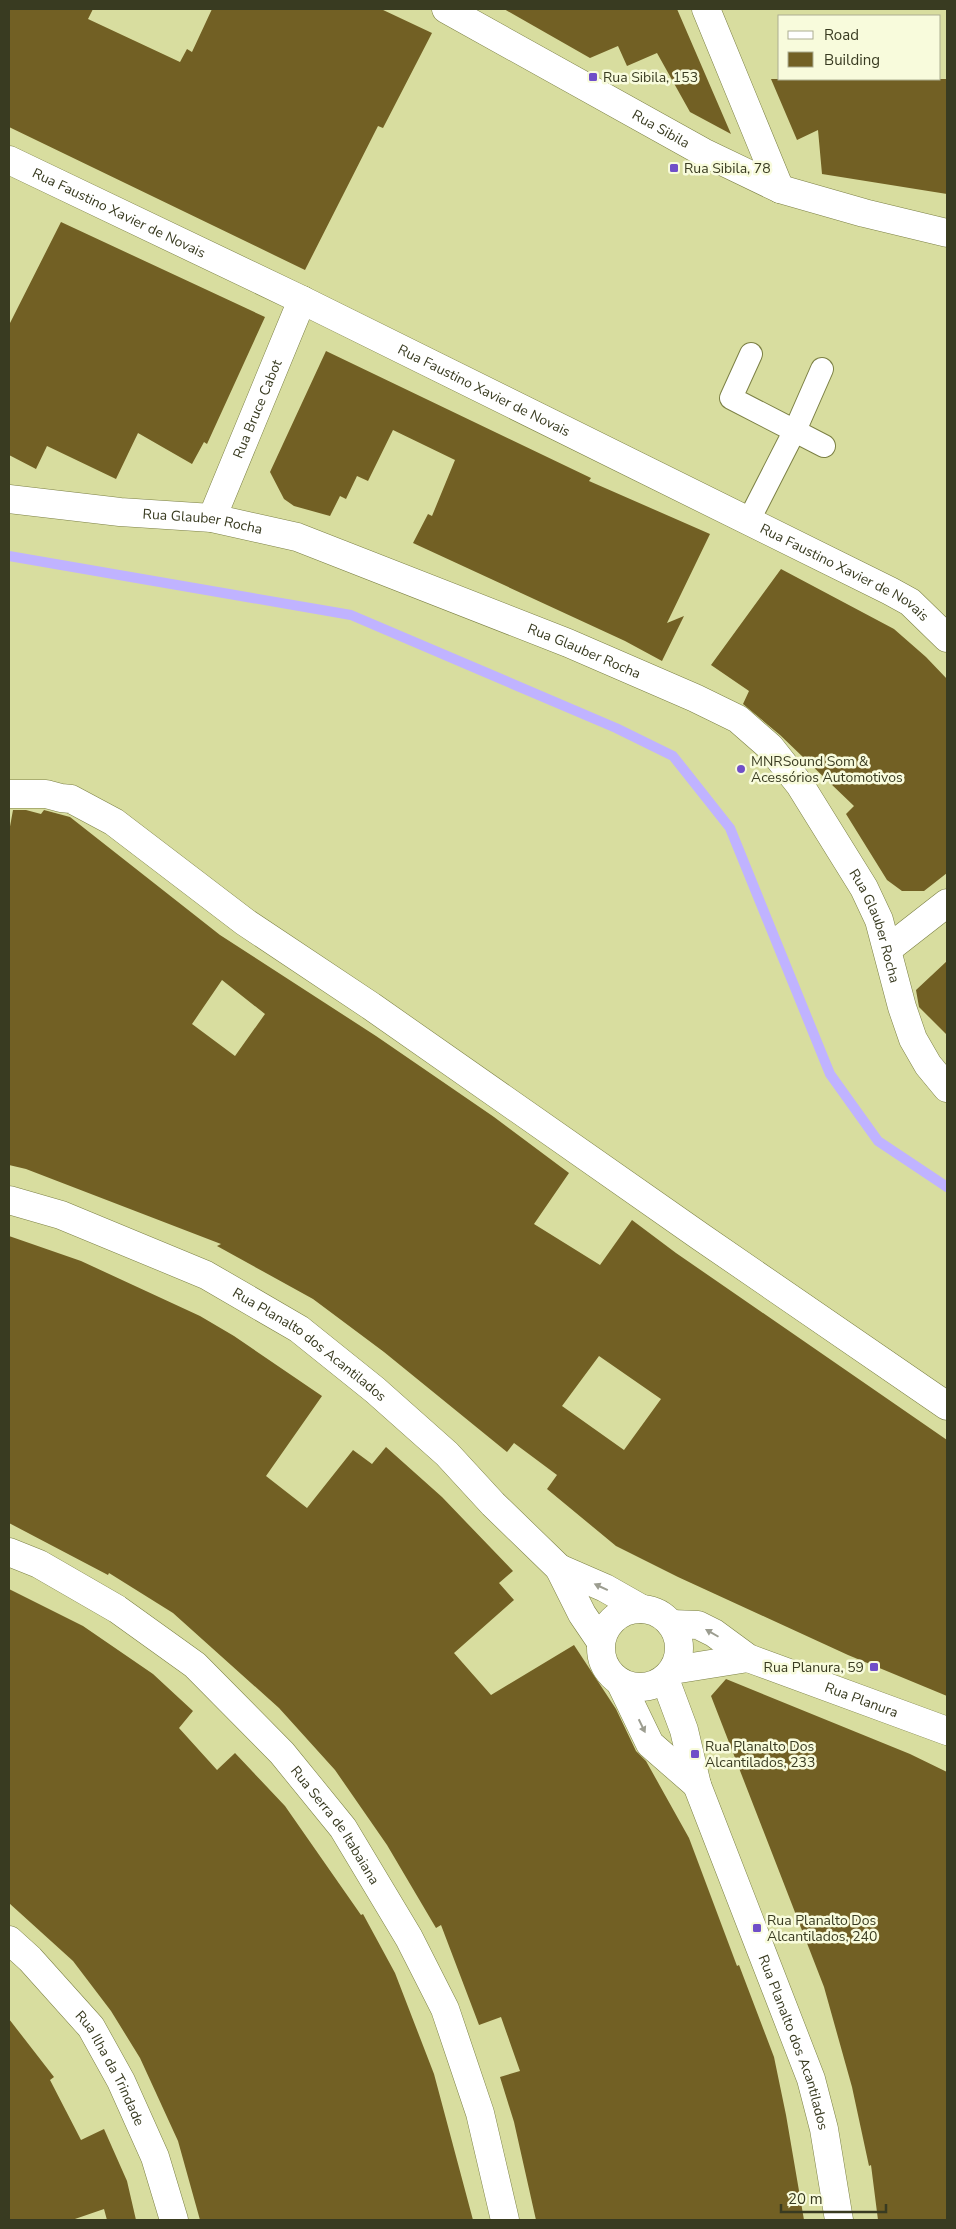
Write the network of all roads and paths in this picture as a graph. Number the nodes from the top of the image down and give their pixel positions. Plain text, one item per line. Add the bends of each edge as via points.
1 (446, 9) edge
2 (706, 9) edge
3 (9, 160) edge
4 (780, 188) junction
5 (947, 233) edge
6 (302, 300) junction
7 (751, 354) dead end
8 (822, 370) dead end
9 (794, 431) junction
10 (824, 446) dead end
11 (9, 499) edge
12 (212, 518) junction
13 (749, 520) junction
14 (947, 638) edge
15 (9, 794) edge
16 (947, 903) edge
17 (888, 949) junction
18 (947, 1088) edge
19 (9, 1200) edge
20 (947, 1406) edge
21 (9, 1552) edge
22 (558, 1568) junction
23 (642, 1609) junction
24 (671, 1624) junction
25 (601, 1642) junction
26 (748, 1658) junction
27 (669, 1675) junction
28 (620, 1682) junction
29 (947, 1731) edge
30 (697, 1785) junction
31 (9, 1940) edge
32 (174, 2220) edge
33 (505, 2220) edge
34 (839, 2220) edge

1 - 4 street, Rua Sibila via 703,152
2 - 4 street
3 - 6 street, Rua Faustino Xavier de Novais
4 - 5 street, Rua Sibila
6 - 12 street, Rua Bruce Cabot
6 - 13 street, Rua Faustino Xavier de Novais
7 - 9 street via 731,398
8 - 9 street
9 - 10 street
9 - 13 street
11 - 12 street, Rua Glauber Rocha via 120,512
12 - 17 street, Rua Glauber Rocha via 297,537 568,643 738,719 770,747 800,785 864,888
13 - 14 street, Rua Faustino Xavier de Novais via 910,602
15 - 20 street via 46,794 71,799 114,822 245,922 396,1022
16 - 17 street
17 - 18 street, Rua Glauber Rocha via 913,1039
19 - 22 street, Rua Planalto dos Acantilados via 61,1215 206,1275 299,1329 447,1454
21 - 33 street, Rua Serra de Itabaiana via 39,1564 117,1609 195,1665 282,1753 343,1828 409,1938 445,2009 480,2112
23 -> 22 street, Rua Planalto dos Acantilados via 605,1588
22 - 25 street, Rua Planalto dos Acantilados
23 - 24 street via 654,1612
23 - 25 street via 628,1610 615,1617
26 -> 24 street, Rua Planura via 698,1625
24 - 27 street via 678,1636 679,1648 678,1660
25 - 28 street via 604,1665
26 - 27 street, Rua Planura
26 - 29 street, Rua Planura
27 - 28 street via 643,1688
27 - 30 street, Rua Planalto dos Acantilados
28 -> 30 street, Rua Planalto dos Acantilados via 650,1744
30 - 34 street, Rua Planalto dos Acantilados via 811,2079 824,2129
31 - 32 street, Rua Ilha da Trindade via 90,2027 121,2081 155,2157

